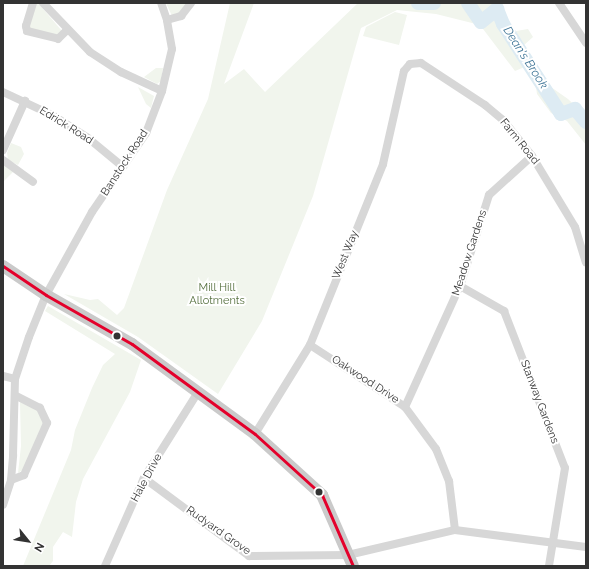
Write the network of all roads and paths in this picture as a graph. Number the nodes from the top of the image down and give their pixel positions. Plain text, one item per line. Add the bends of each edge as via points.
1 (33, 3) edge
2 (43, 3) edge
3 (161, 3) edge
4 (191, 3) edge
5 (559, 3) edge
6 (167, 20) junction
7 (67, 30) junction
8 (586, 43) edge
9 (410, 64) joint
10 (162, 91) junction
11 (3, 92) edge
12 (25, 101) junction
13 (3, 150) edge
14 (532, 156) junction
15 (3, 160) edge
16 (123, 167) junction
17 (33, 182) dead end
18 (586, 262) edge
19 (3, 266) edge
20 (460, 286) junction
21 (46, 296) junction
22 (310, 345) junction
23 (3, 376) edge
24 (15, 379) junction
25 (197, 394) junction
26 (16, 396) junction
27 (405, 407) junction
28 (255, 434) junction
29 (144, 478) junction
30 (11, 480) junction
31 (3, 505) edge
32 (455, 530) junction
33 (551, 542) junction
34 (586, 546) edge
35 (350, 562) edge
36 (105, 566) edge
37 (549, 566) edge

1 - 7 street via 26,26 28,31 58,39
2 - 7 street
3 - 6 street, Banstock Road
4 - 6 street via 181,16
5 - 8 street
6 - 10 street, Banstock Road via 172,49
7 - 10 street via 90,52 121,72
9 - 14 street, Farm Road via 421,63 485,106 503,120
9 - 22 street, West Way via 404,71 383,164
10 - 16 street, Banstock Road via 146,133
11 - 12 street, Edrick Road
12 - 13 street
12 - 16 street, Edrick Road via 88,138
14 - 18 street, Farm Road via 575,227
14 - 20 street, Meadow Gardens via 489,195
15 - 17 street
16 - 21 street, Banstock Road via 92,212
19 - 21 main road
20 - 27 street, Meadow Gardens
20 - 33 street, Stanway Gardens via 504,311 565,468
21 - 24 street, Banstock Road
21 - 25 main road via 132,344
22 - 27 street, Oakwood Drive
22 - 28 street, West Way
23 - 24 street
24 - 26 street
25 - 28 main road
25 - 29 street, Hale Drive
26 - 30 street
26 - 30 street via 40,408 47,423 24,475
27 - 32 street, Oakwood Drive via 436,449 449,481
28 - 35 main road via 322,494
29 - 35 street, Rudyard Grove via 250,556
29 - 36 street, Hale Drive
30 - 31 street
32 - 33 street
32 - 35 street, Rudyard Grove
33 - 34 street
33 - 37 street, Stanway Gardens

